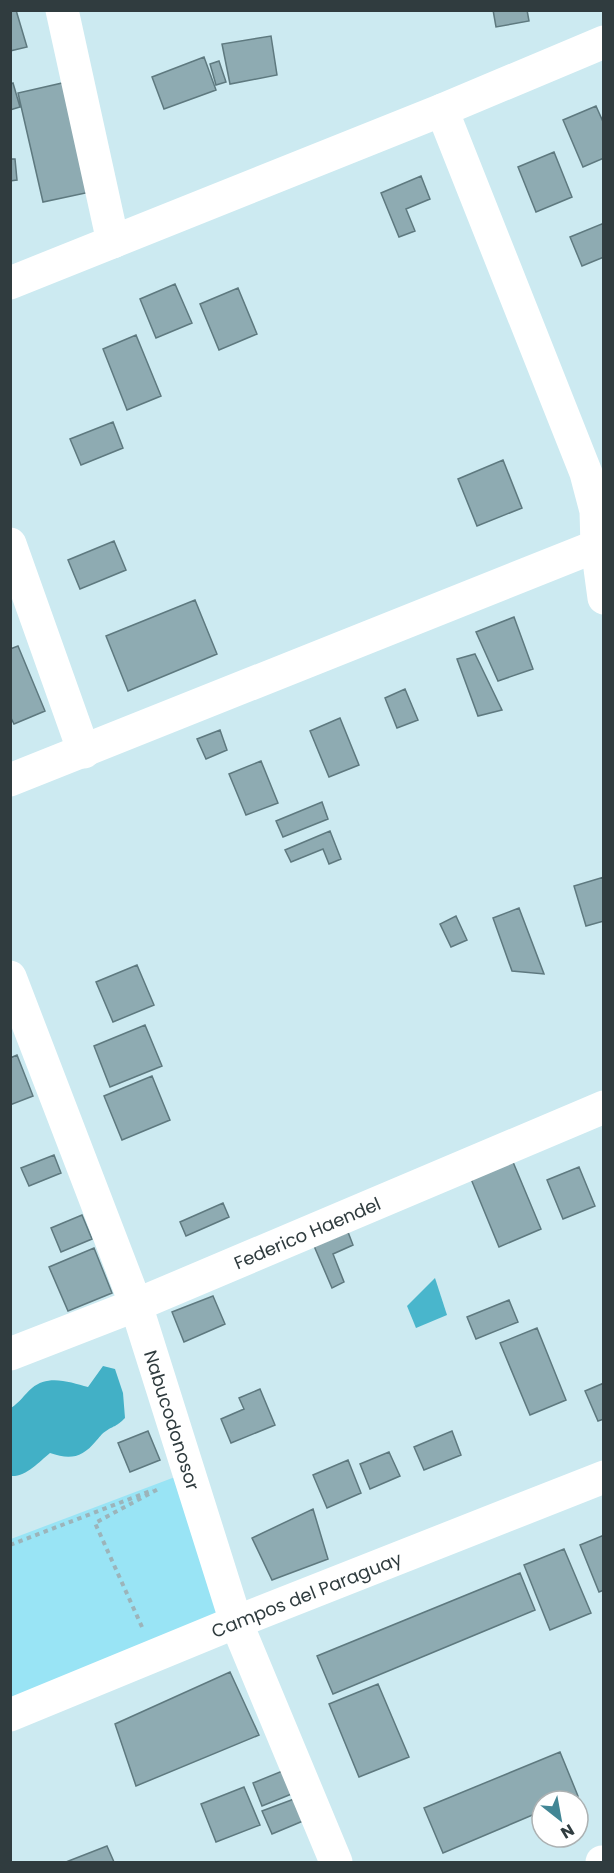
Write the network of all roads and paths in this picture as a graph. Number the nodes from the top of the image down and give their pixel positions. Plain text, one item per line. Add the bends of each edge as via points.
1 (62, 10) edge
2 (603, 42) edge
3 (441, 110) junction
4 (113, 242) junction
5 (10, 283) edge
6 (10, 544) edge
7 (600, 544) edge
8 (603, 598) edge
9 (84, 752) junction
10 (10, 780) edge
11 (10, 977) edge
12 (603, 1107) edge
13 (136, 1305) junction
14 (10, 1354) edge
15 (603, 1477) edge
16 (10, 1545) edge
17 (237, 1622) junction
18 (146, 1636) dead end
19 (10, 1715) edge
20 (336, 1863) edge

1 - 4 street
2 - 3 street
3 - 4 street
3 - 7 street via 586,472
4 - 5 street
6 - 9 street
7 - 8 street
7 - 9 street
9 - 10 street
11 - 13 street, Nabucodonosor
12 - 13 street, Federico Haendel
13 - 14 street, Federico Haendel
13 - 17 street, Nabucodonosor
15 - 17 street, Campos del Paraguay
16 - 18 path via 163,1486 95,1523
17 - 19 street, Campos del Paraguay
17 - 20 street, Nabucodonosor

